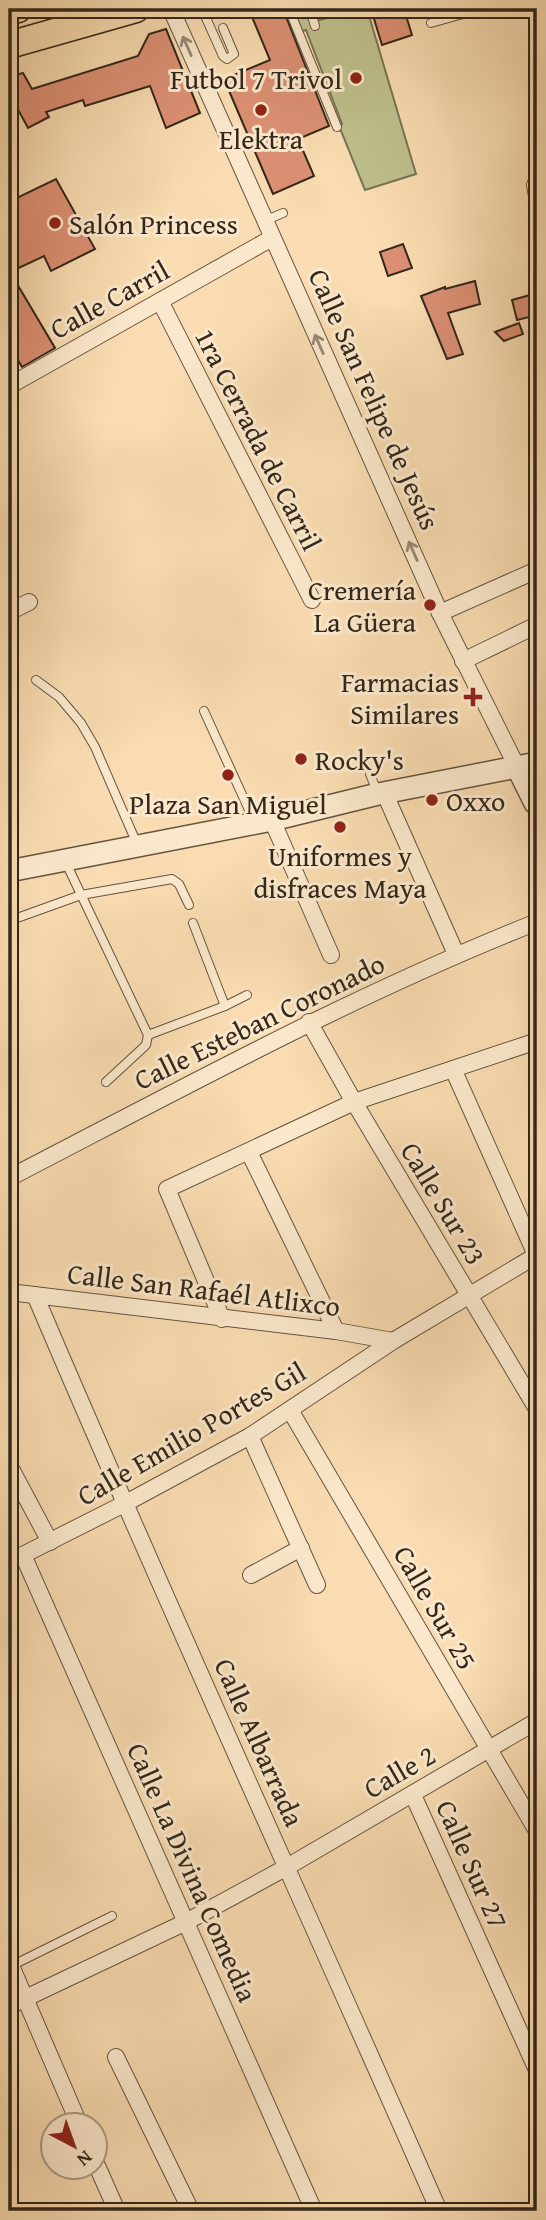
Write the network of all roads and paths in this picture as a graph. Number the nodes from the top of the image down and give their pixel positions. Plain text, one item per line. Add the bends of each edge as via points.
1 (18, 9) edge
2 (136, 9) edge
3 (171, 9) edge
4 (202, 9) edge
5 (289, 9) edge
6 (310, 9) edge
7 (480, 9) edge
8 (9, 12) edge
9 (431, 23) dead end
10 (315, 26) dead end
11 (223, 28) dead end
12 (9, 45) edge
13 (337, 127) dead end
14 (283, 213) dead end
15 (264, 221) junction
16 (272, 238) junction
17 (160, 301) junction
18 (9, 386) edge
19 (537, 570) edge
20 (312, 600) dead end
21 (29, 602) dead end
22 (9, 612) edge
23 (440, 613) junction
24 (537, 625) edge
25 (463, 661) junction
26 (36, 680) dead end
27 (204, 711) dead end
28 (527, 765) edge
29 (377, 787) junction
30 (537, 804) edge
31 (263, 821) junction
32 (138, 846) junction
33 (64, 860) junction
34 (9, 871) edge
35 (81, 895) junction
36 (190, 905) dead end
37 (17, 918) dead end
38 (537, 922) edge
39 (193, 923) dead end
40 (456, 954) junction
41 (331, 956) dead end
42 (247, 995) dead end
43 (225, 1006) junction
44 (309, 1022) junction
45 (148, 1035) junction
46 (537, 1041) edge
47 (453, 1069) junction
48 (106, 1082) dead end
49 (354, 1102) junction
50 (249, 1152) junction
51 (9, 1178) edge
52 (537, 1255) edge
53 (9, 1292) edge
54 (34, 1295) junction
55 (468, 1295) junction
56 (222, 1319) junction
57 (336, 1331) junction
58 (393, 1341) junction
59 (537, 1409) edge
60 (290, 1410) junction
61 (250, 1436) junction
62 (9, 1465) edge
63 (124, 1504) junction
64 (50, 1542) junction
65 (300, 1548) junction
66 (16, 1559) edge
67 (251, 1575) dead end
68 (317, 1585) dead end
69 (537, 1721) edge
70 (489, 1749) junction
71 (413, 1795) junction
72 (537, 1831) edge
73 (288, 1867) junction
74 (113, 1916) dead end
75 (186, 1922) junction
76 (10, 1963) edge
77 (25, 1997) junction
78 (9, 2006) edge
79 (117, 2057) dead end
80 (537, 2070) edge
81 (74, 2112) edge
82 (104, 2182) edge
83 (117, 2211) edge
84 (191, 2211) edge
85 (314, 2211) edge
86 (439, 2211) edge

1 - 8 main road
2 - 12 main road
15 -> 3 street, Calle San Felipe de Jesús
4 - 11 lane via 227,59 234,54
5 - 13 lane
6 - 10 lane
7 - 9 lane
14 - 15 lane
15 - 16 street, Calle San Felipe de Jesús
16 - 17 street, Calle Carril
23 -> 16 street, Calle San Felipe de Jesús
17 - 18 street, Calle Carril
17 - 20 street, 1ra Cerrada de Carril
19 - 23 street
21 - 22 street
23 - 25 street, Calle San Felipe de Jesús
24 - 25 street
25 - 28 street, Calle San Felipe de Jesús
26 - 32 lane via 59,697 81,723
27 - 31 lane
28 - 29 street
28 - 30 street, Calle San Felipe de Jesús
29 - 31 street
29 - 40 street
31 - 32 street
31 - 41 street
32 - 33 street
33 - 34 street
33 - 35 lane
35 - 36 lane via 172,879
35 - 37 lane
35 - 45 lane
38 - 40 street, Calle Esteban Coronado
39 - 43 lane
40 - 44 street, Calle Esteban Coronado
42 - 43 lane
43 - 45 lane
44 - 49 street, Calle Sur 23
44 - 51 street, Calle Esteban Coronado
45 - 48 lane via 146,1045
46 - 47 street
47 - 49 street
47 - 52 street
49 - 50 street
49 - 55 street, Calle Sur 23
50 - 56 street via 167,1189
50 - 57 street
52 - 55 street, Calle Emilio Portes Gil
53 - 54 street, Calle San Rafaél Atlixco
54 - 56 street, Calle San Rafaél Atlixco
54 - 63 street, Calle Albarrada
55 - 58 street, Calle Emilio Portes Gil
55 - 59 street, Calle Sur 23
56 - 57 street, Calle San Rafaél Atlixco
57 - 58 street, Calle San Rafaél Atlixco
58 - 60 street, Calle Emilio Portes Gil
60 - 61 street, Calle Emilio Portes Gil
60 - 70 street, Calle Sur 25
61 - 63 street, Calle Emilio Portes Gil
61 - 65 street
62 - 64 street
63 - 64 street, Calle Emilio Portes Gil
63 - 73 street, Calle Albarrada
64 - 66 street, Calle Emilio Portes Gil
65 - 67 street
65 - 68 street
66 - 75 street, Calle La Divina Comedia
69 - 70 street, Calle 2
70 - 71 street, Calle 2
70 - 72 street, Calle Sur 25
71 - 73 street, Calle 2
71 - 80 street, Calle Sur 27
73 - 75 street, Calle 2
73 - 86 street, Calle Albarrada
74 - 76 lane
75 - 77 street, Calle 2
75 - 85 street, Calle La Divina Comedia
76 - 77 street
77 - 78 street, Calle 2
77 - 81 street
79 - 84 street
82 - 83 street

